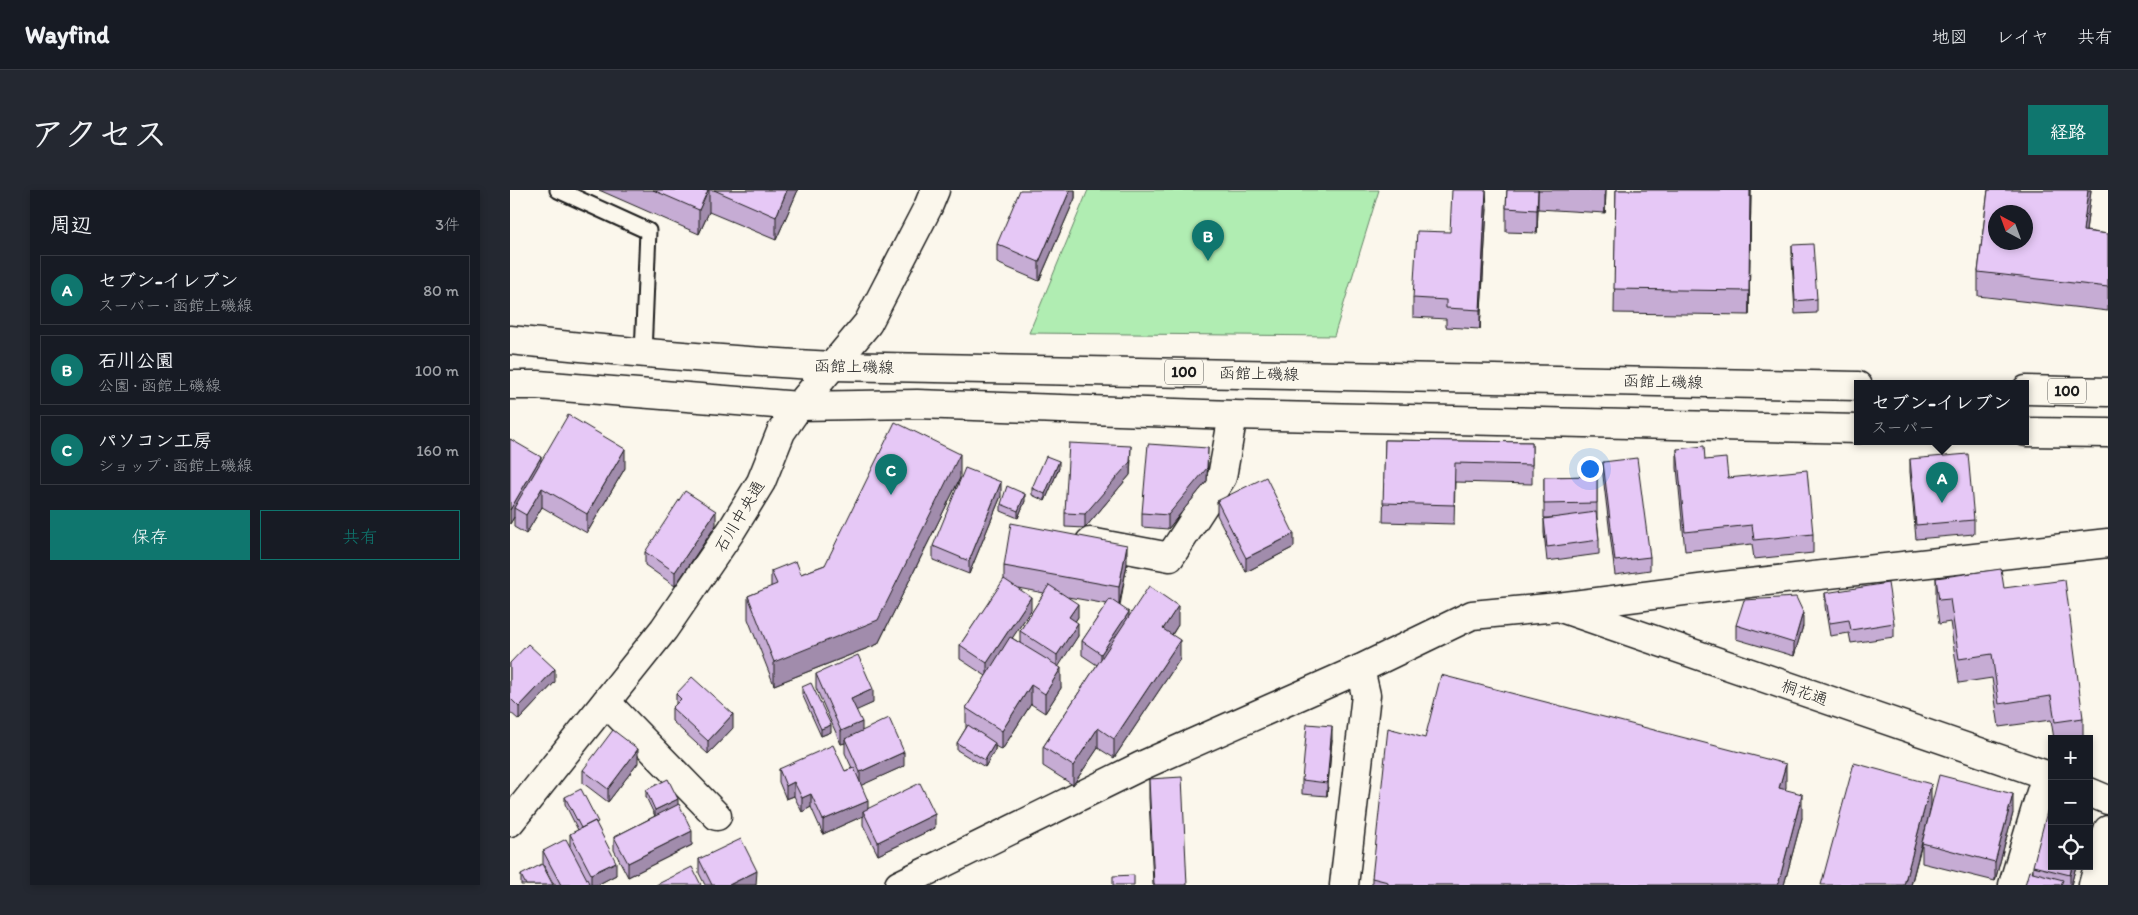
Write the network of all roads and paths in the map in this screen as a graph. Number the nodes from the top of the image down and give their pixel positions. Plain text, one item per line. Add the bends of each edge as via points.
1 (558, 190) edge
2 (935, 190) edge
3 (510, 340) edge
4 (643, 354) junction
5 (833, 366) junction
6 (510, 385) edge
7 (1854, 386) edge
8 (2029, 390) edge
9 (2108, 392) edge
10 (799, 406) junction
11 (1233, 415) junction
12 (1854, 429) edge
13 (2029, 432) edge
14 (2108, 433) edge
15 (1067, 538) edge
16 (2108, 543) edge
17 (1558, 607) junction
18 (1360, 669) junction
19 (606, 702) junction
20 (2048, 776) edge
21 (2048, 779) edge
22 (2093, 794) edge
23 (2108, 800) edge
24 (717, 816) dead end
25 (510, 822) edge
26 (2108, 830) edge
27 (899, 885) edge
28 (1344, 885) edge
29 (2013, 885) edge
30 (2093, 885) edge

1 - 4 lane via 648,231
2 - 5 street, 石川中央通 via 868,323
3 - 4 street, 函館上磯線 / 100
4 - 5 street, 函館上磯線 / 100
5 - 7 street, 函館上磯線 / 100
5 - 10 street, 石川中央通
6 - 10 street
8 - 9 street, 100
10 - 11 street via 916,404
10 - 19 street, 石川中央通 via 781,432 761,482 731,532 664,629
11 - 12 street
11 - 15 street via 1222,477 1170,557
13 - 14 street
16 - 17 street
17 - 18 street via 1472,615
17 - 20 street, 桐花通
18 - 27 street via 1142,766
18 - 28 street via 1366,695
19 - 24 street
19 - 25 street, 石川中央通
21 - 29 street
22 - 23 street
26 - 30 street

